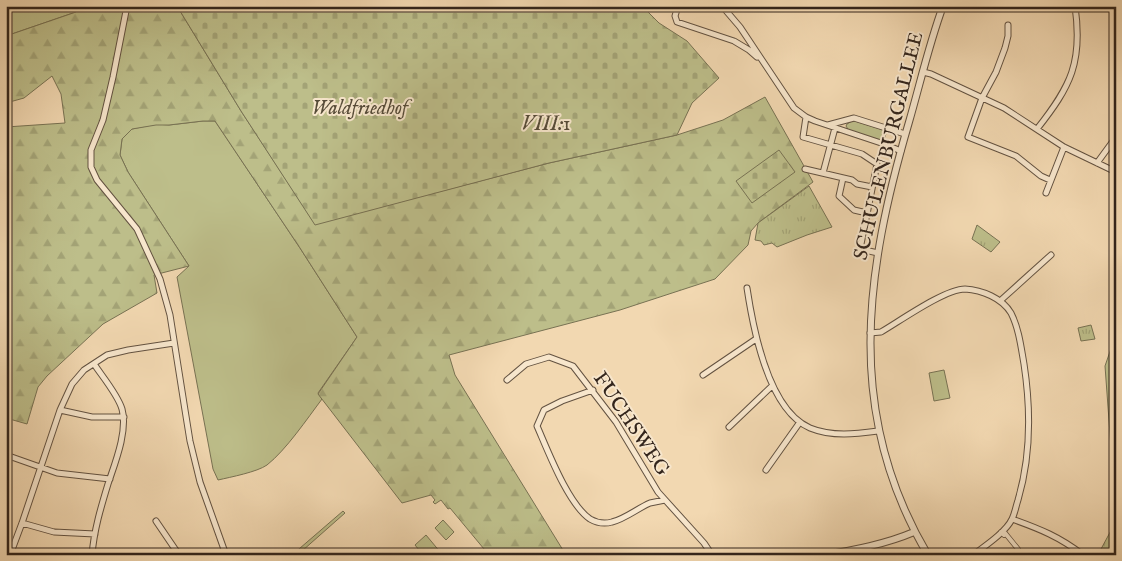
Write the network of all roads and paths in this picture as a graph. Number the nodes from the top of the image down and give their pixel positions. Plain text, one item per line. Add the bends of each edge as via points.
1 (127, 6) edge
2 (678, 6) edge
3 (722, 6) edge
4 (943, 6) edge
5 (1075, 6) edge
6 (1008, 25) dead end
7 (762, 61) junction
8 (923, 72) junction
9 (982, 98) junction
10 (806, 117) junction
11 (826, 125) junction
12 (835, 128) junction
13 (1037, 129) junction
14 (905, 134) junction
15 (1116, 137) edge
16 (830, 144) junction
17 (1064, 147) junction
18 (901, 151) junction
19 (1097, 163) junction
20 (805, 169) dead end
21 (1115, 172) edge
22 (823, 173) junction
23 (843, 178) junction
24 (1050, 180) junction
25 (872, 187) junction
26 (1046, 193) dead end
27 (867, 213) junction
28 (878, 254) junction
29 (1051, 255) dead end
30 (747, 288) dead end
31 (1000, 301) junction
32 (870, 334) junction
33 (756, 339) junction
34 (174, 343) junction
35 (94, 364) junction
36 (703, 374) dead end
37 (507, 380) dead end
38 (772, 386) junction
39 (593, 390) junction
40 (60, 410) junction
41 (124, 417) junction
42 (800, 422) junction
43 (729, 427) dead end
44 (878, 431) junction
45 (6, 455) edge
46 (41, 467) junction
47 (766, 470) dead end
48 (110, 479) junction
49 (665, 500) junction
50 (1012, 519) junction
51 (156, 521) dead end
52 (22, 523) junction
53 (914, 532) junction
54 (1001, 532) junction
55 (95, 534) junction
56 (175, 549) junction
57 (10, 555) edge
58 (92, 555) edge
59 (168, 555) edge
60 (180, 555) edge
61 (226, 555) edge
62 (712, 555) edge
63 (824, 555) edge
64 (928, 555) edge
65 (973, 555) edge
66 (1021, 555) edge
67 (1083, 555) edge

1 - 34 street via 103,120 91,150 91,167 97,180 137,229 160,280
2 - 7 street via 677,22 734,41
3 - 7 street
4 - 8 street, SCHULENBURGALLEE
5 - 13 street via 1078,42 1072,72 1064,91
6 - 9 street via 1005,48
7 - 10 street via 794,108
8 - 9 street
8 - 14 street, SCHULENBURGALLEE
9 - 13 street
9 - 24 street via 968,137 1016,156
10 - 11 street
10 - 16 street via 802,137
11 - 12 street
11 - 14 street via 854,118
12 - 16 street
12 - 18 street
13 - 17 street
14 - 18 street, SCHULENBURGALLEE
15 - 19 street
16 - 22 street
16 - 25 street via 862,154 877,164
17 - 19 street
17 - 24 street
18 - 28 street, SCHULENBURGALLEE
19 - 21 street
20 - 22 street
22 - 23 street
23 - 25 street
23 - 27 street via 839,196 854,210
24 - 26 street
25 - 27 street
27 - 28 street via 860,248
28 - 32 street, SCHULENBURGALLEE
29 - 31 street
30 - 33 street
31 - 32 street via 979,291 956,290 881,332
31 - 50 street via 1010,312 1020,339 1028,392 1028,449 1023,484
32 - 44 street, SCHULENBURGALLEE via 870,372
33 - 36 street
33 - 38 street
34 - 35 street via 107,355
34 - 61 street via 198,474
35 - 40 street via 72,384
35 - 41 street via 120,403
37 - 39 street, FUCHSWEG via 526,364 549,357 573,366
38 - 42 street
38 - 43 street
39 - 49 street, FUCHSWEG
39 - 49 street via 544,410 537,426 571,496 590,519 601,523 614,522 650,503
40 - 41 street via 92,417
40 - 46 street
41 - 48 street
42 - 44 street via 825,432
42 - 47 street
44 - 53 street, SCHULENBURGALLEE via 897,493
45 - 46 street
46 - 48 street via 57,473
46 - 52 street
48 - 55 street
49 - 62 street, FUCHSWEG
50 - 54 street
50 - 67 street via 1068,543
51 - 56 street
52 - 55 street via 54,532
52 - 57 street
53 - 63 street
53 - 64 street, SCHULENBURGALLEE
54 - 65 street
54 - 66 street
55 - 58 street
56 - 59 street
56 - 60 street

